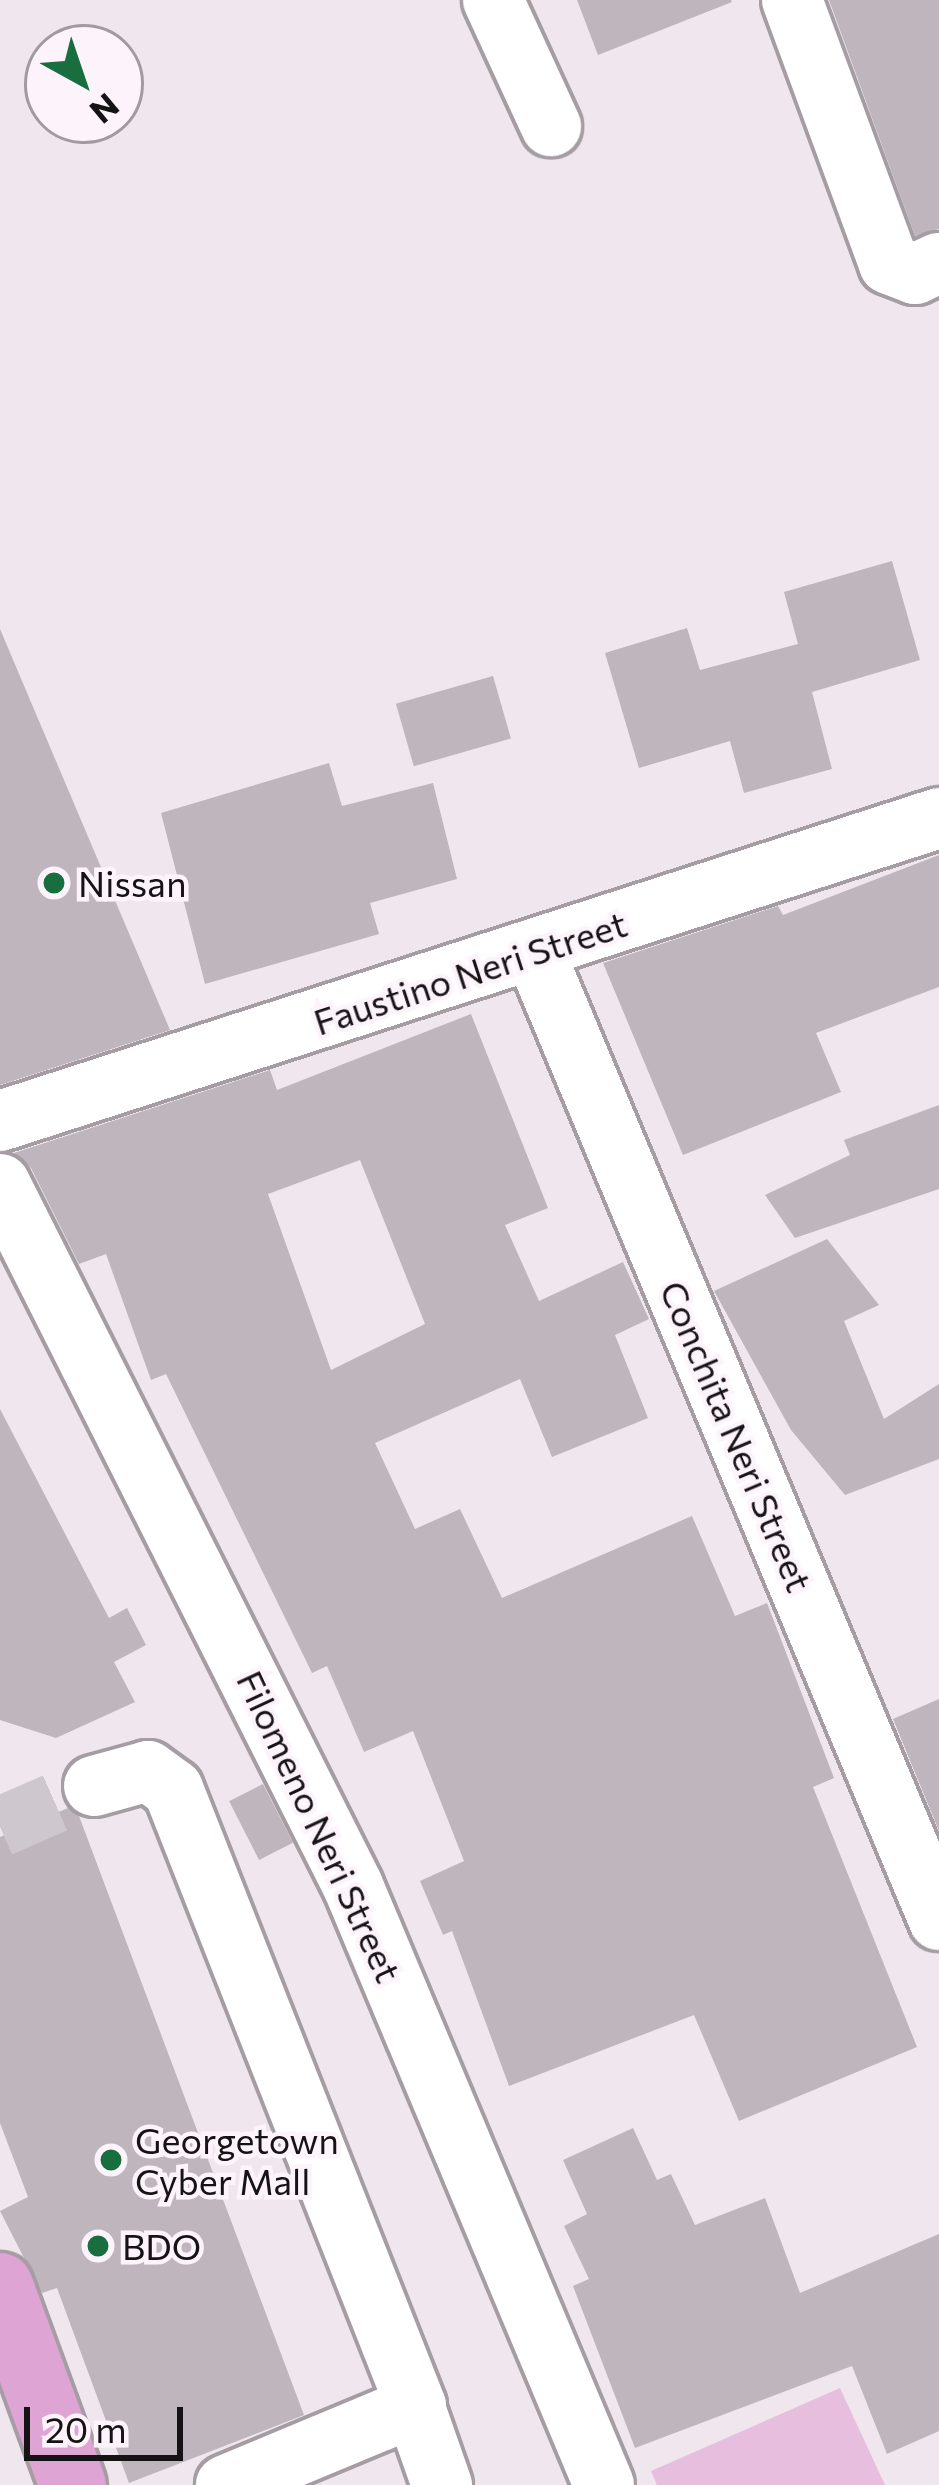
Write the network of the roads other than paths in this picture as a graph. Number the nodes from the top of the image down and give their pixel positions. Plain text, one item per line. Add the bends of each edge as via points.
1 (493, 0) edge
2 (792, 0) edge
3 (551, 126) dead end
4 (939, 263) edge
5 (939, 818) edge
6 (535, 952) junction
7 (0, 1121) edge
8 (0, 1184) edge
9 (94, 1786) tunnel mouth
10 (939, 1920) edge
11 (0, 2287) edge
12 (412, 2398) junction
13 (73, 2485) edge
14 (178, 2485) edge
15 (226, 2485) edge
16 (442, 2485) edge
17 (604, 2485) edge

1 - 3 street
2 - 4 street via 889,264 915,274
5 - 6 street, Faustino Neri Street
6 - 7 street, Faustino Neri Street
6 - 10 street, Conchita Neri Street
8 - 17 street, Filomeno Neri Street via 353,1886
9 - 12 street via 148,1771 172,1789
11 - 13 main road
12 - 14 street
12 - 15 street
12 - 16 street

